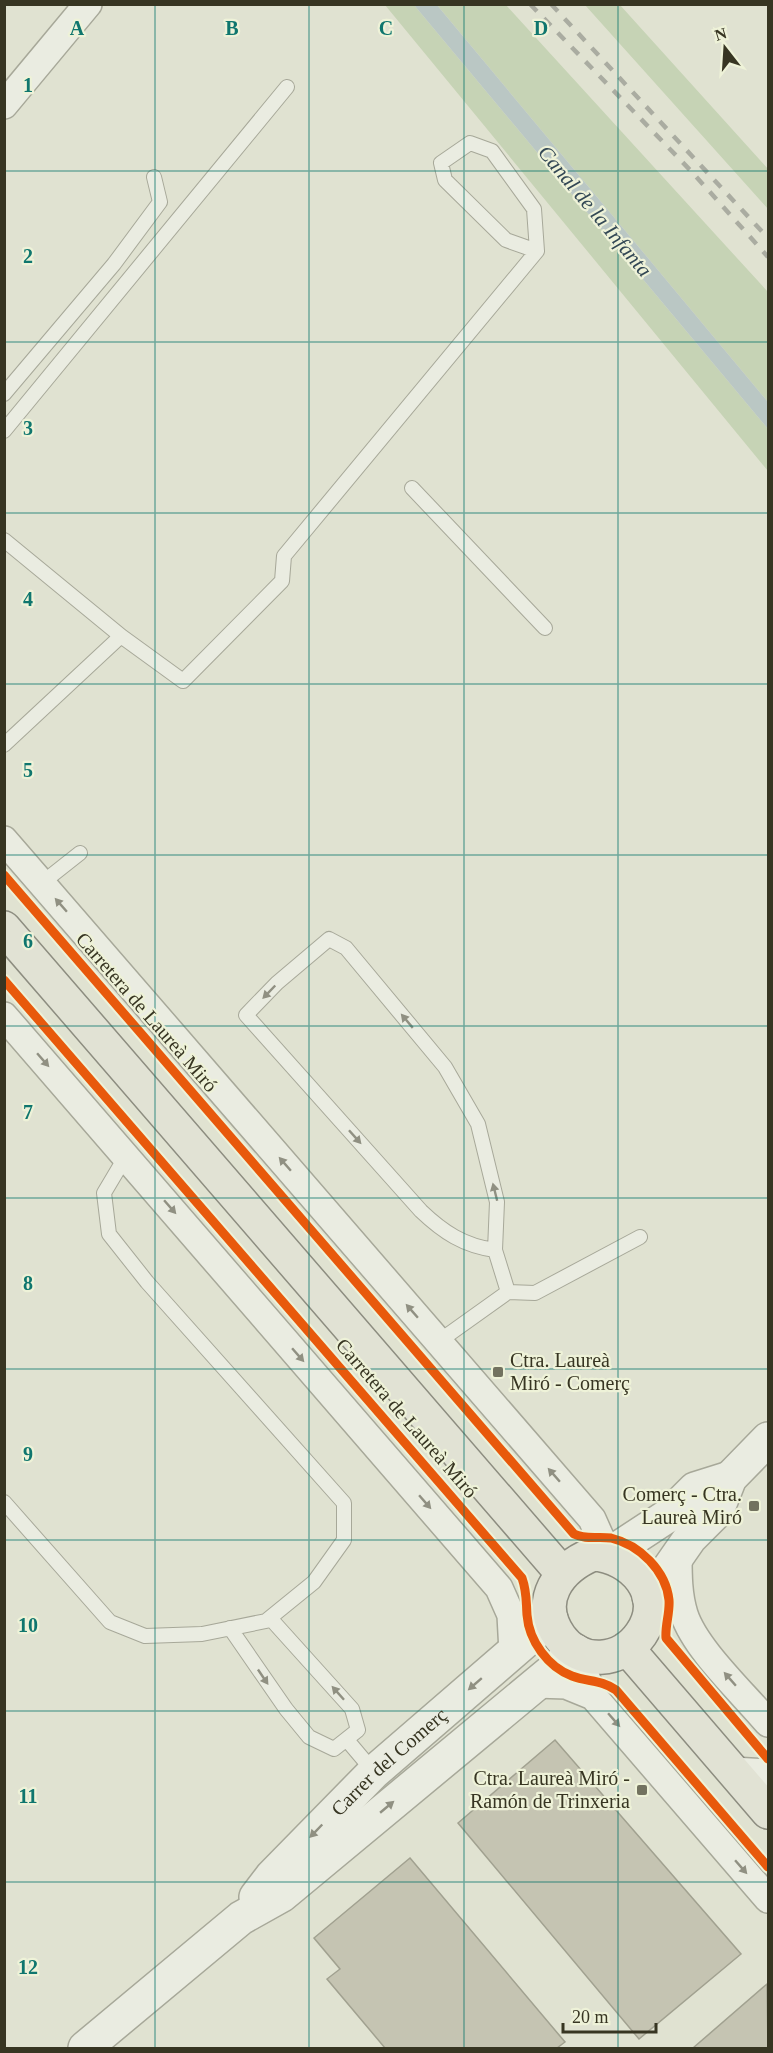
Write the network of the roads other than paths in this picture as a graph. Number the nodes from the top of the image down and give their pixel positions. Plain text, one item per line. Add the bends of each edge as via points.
1 (88, 4) edge
2 (287, 87) dead end
3 (4, 105) edge
4 (154, 177) dead end
5 (537, 251) junction
6 (4, 394) edge
7 (4, 431) edge
8 (412, 488) dead end
9 (4, 540) edge
10 (545, 628) dead end
11 (121, 636) junction
12 (4, 745) edge
13 (4, 840) edge
14 (80, 853) dead end
15 (42, 883) junction
16 (4, 928) edge
17 (4, 1016) edge
18 (126, 1156) junction
19 (640, 1237) dead end
20 (495, 1250) junction
21 (508, 1292) junction
22 (438, 1342) junction
23 (768, 1439) edge
24 (730, 1478) junction
25 (4, 1502) edge
26 (592, 1519) junction
27 (649, 1528) junction
28 (608, 1555) junction
29 (678, 1555) junction
30 (562, 1573) junction
31 (649, 1597) junction
32 (270, 1618) junction
33 (551, 1619) junction
34 (231, 1628) junction
35 (627, 1648) junction
36 (576, 1651) junction
37 (513, 1652) junction
38 (536, 1684) junction
39 (593, 1696) junction
40 (768, 1723) edge
41 (347, 1740) junction
42 (733, 1771) junction
43 (374, 1772) junction
44 (768, 1773) edge
45 (768, 1812) edge
46 (768, 1899) edge
47 (241, 1918) junction
48 (85, 2049) edge

1 - 3 street
2 - 7 lane
4 - 6 lane via 159,202 114,264
5 - 5 lane via 534,209 492,150 470,143 441,163 445,180 506,240
5 - 11 lane via 284,556 282,581 183,681
8 - 10 lane
9 - 11 lane
11 - 12 lane
13 - 15 street, Carretera de Laureà Miró
14 - 15 lane
22 -> 15 street, Carretera de Laureà Miró
16 - 30 main road, Carretera de Laureà Miró
17 -> 18 street, Carretera de Laureà Miró
18 - 32 lane via 104,1193 109,1234 344,1503 344,1540 314,1582
18 -> 37 street, Carretera de Laureà Miró via 499,1588 511,1615
19 - 21 lane via 535,1293
20 -> 20 lane via 497,1202 478,1124 445,1067 346,948 329,939 246,1015 435,1224 474,1248
20 - 21 lane
21 - 22 lane
26 -> 22 street, Carretera de Laureà Miró
23 - 24 street
24 - 27 street via 695,1489 669,1515
24 - 29 street via 717,1511
25 - 34 lane via 110,1622 145,1636 202,1634
26 - 27 street via 625,1529
26 - 28 street, Carretera de Laureà Miró
27 - 28 street
28 - 30 main road via 593,1554
28 - 31 main road via 637,1572
29 - 31 street
40 -> 29 street via 694,1637 679,1594
30 - 33 main road via 548,1601
31 - 35 main road via 647,1621
32 - 34 lane
41 -> 32 lane via 358,1730 352,1709
33 - 36 main road via 560,1637
33 - 37 street, Carrer del Comerç
34 -> 41 lane via 309,1737 334,1749
35 - 36 main road via 609,1657 594,1658
35 - 42 main road
36 - 38 street, Carrer del Comerç
36 - 39 street
37 -> 43 street, Carrer del Comerç
38 - 39 street via 566,1686
47 -> 38 street, Carrer del Comerç via 282,1895
39 -> 46 street
41 - 43 lane
42 - 44 street
42 - 45 main road
43 -> 47 street, Carrer del Comerç via 272,1876
47 - 48 street, Carrer del Comerç

